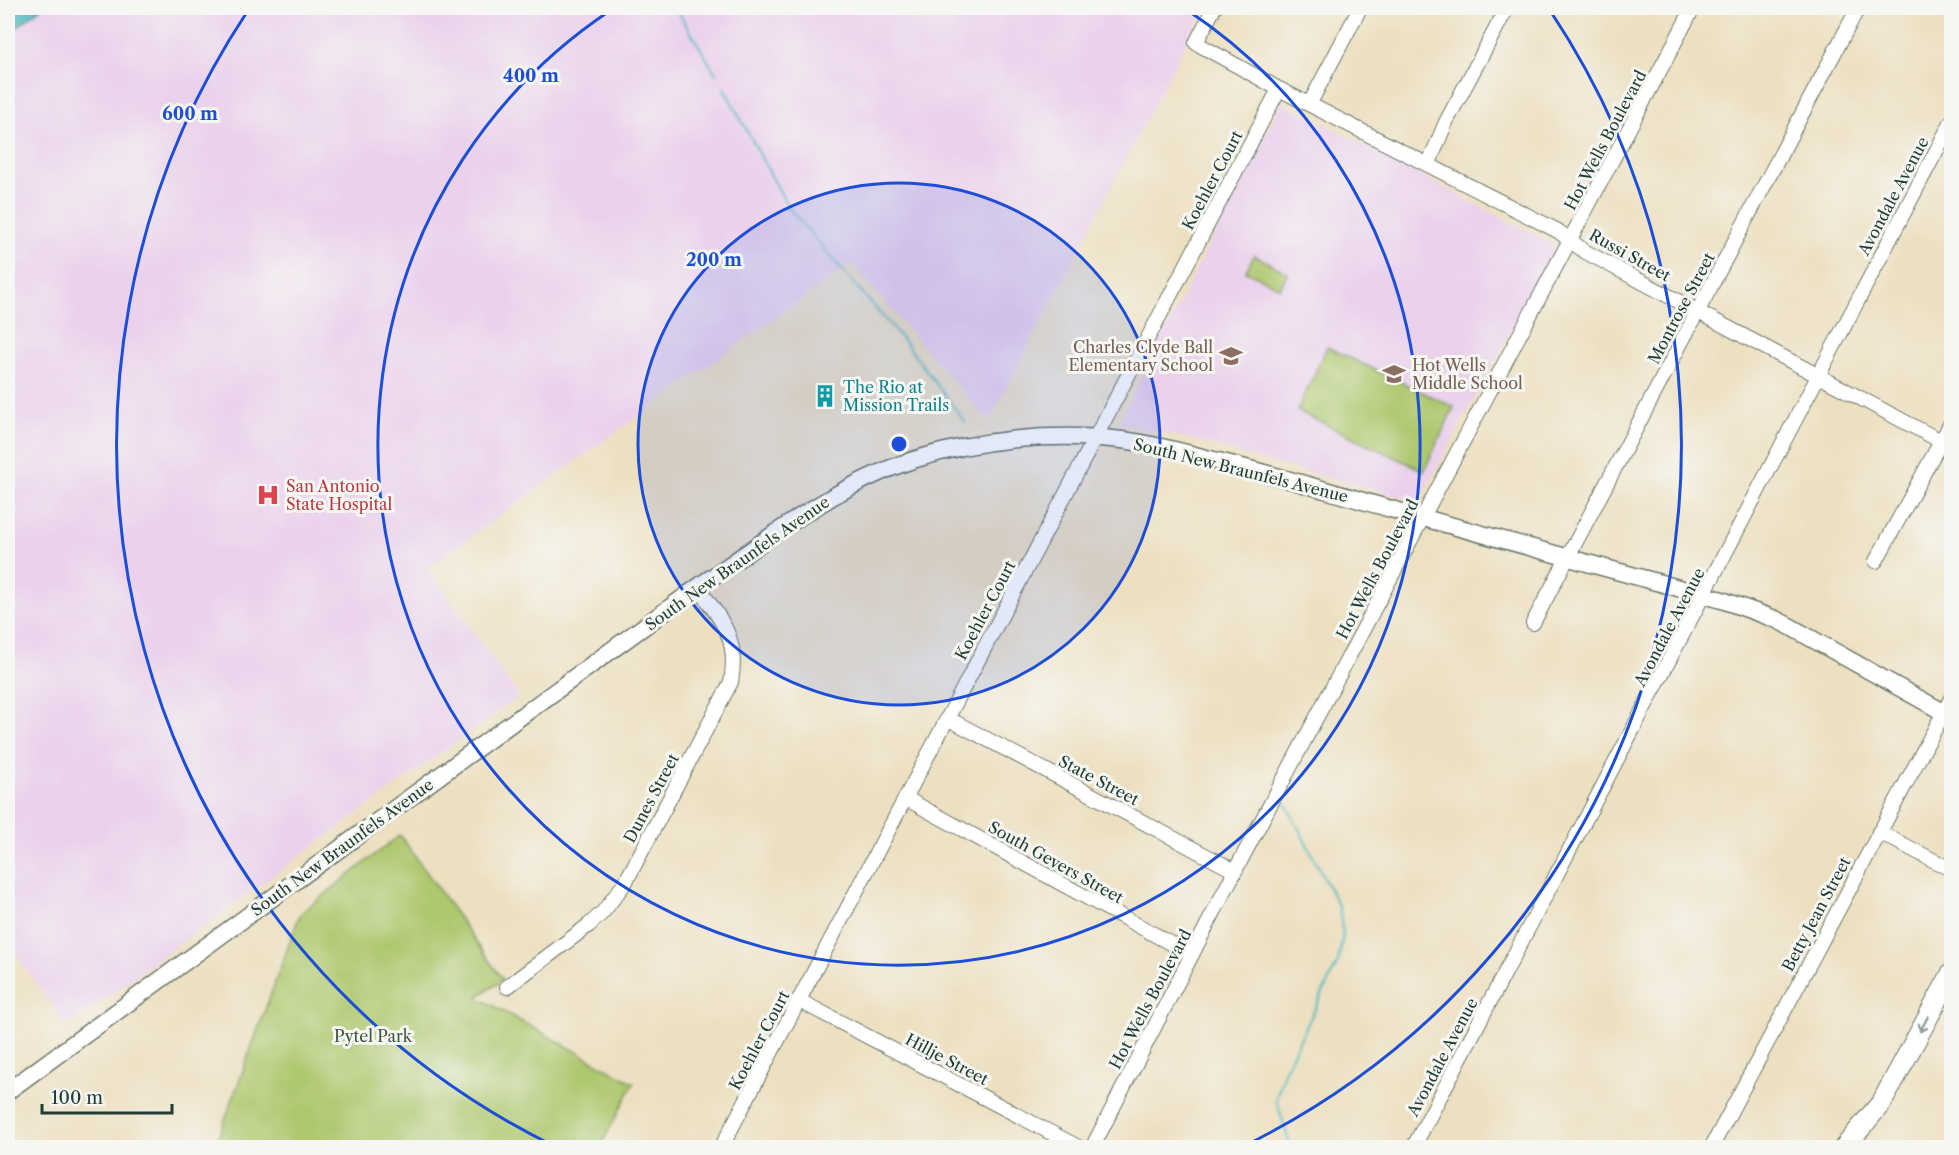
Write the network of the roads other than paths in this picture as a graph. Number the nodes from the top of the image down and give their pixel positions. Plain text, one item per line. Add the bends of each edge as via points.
1 (1214, 8) edge
2 (1360, 8) edge
3 (1507, 8) edge
4 (1693, 8) edge
5 (1858, 8) edge
6 (1279, 88) junction
7 (1310, 103) junction
8 (1952, 121) edge
9 (1429, 163) junction
10 (1571, 240) junction
11 (1698, 312) junction
12 (1818, 376) junction
13 (1952, 421) edge
14 (1094, 439) junction
15 (1946, 444) edge
16 (1423, 518) junction
17 (1568, 557) junction
18 (1876, 561) dead end
19 (699, 587) junction
20 (1704, 595) junction
21 (1533, 623) dead end
22 (1952, 697) edge
23 (1947, 715) edge
24 (947, 718) junction
25 (905, 798) junction
26 (1879, 832) junction
27 (1952, 870) edge
28 (1235, 871) junction
29 (1192, 955) junction
30 (1952, 973) edge
31 (507, 987) dead end
32 (798, 1000) junction
33 (8, 1091) edge
34 (721, 1148) edge
35 (1080, 1148) edge
36 (1092, 1148) edge
37 (1413, 1148) edge
38 (1711, 1148) edge
39 (1844, 1148) edge

1 - 6 street, Russi Street via 1196,43
2 - 7 street
3 - 9 street
4 - 10 street, Hot Wells Boulevard
5 - 11 street, Montrose Street
6 - 7 street, Russi Street
6 - 14 street, Koehler Court
7 - 9 street, Russi Street
8 - 12 street, Avondale Avenue
9 - 10 street, Russi Street
10 - 11 street, Russi Street via 1584,251
10 - 16 street, Hot Wells Boulevard
11 - 12 street, Russi Street
11 - 17 street, Montrose Street
12 - 15 street, Russi Street
12 - 20 street, Avondale Avenue
13 - 15 street
14 - 16 main road, South New Braunfels Avenue via 1165,447
14 - 19 main road, South New Braunfels Avenue via 1005,439 912,460 825,500
14 - 24 street, Koehler Court
15 - 18 street
16 - 17 main road, South New Braunfels Avenue
16 - 28 street, Hot Wells Boulevard
17 - 20 main road, South New Braunfels Avenue
17 - 21 street, Montrose Street
19 - 31 street, Dunes Street via 728,629 734,668 731,682 625,883 589,925
19 - 33 main road, South New Braunfels Avenue
20 - 23 main road, South New Braunfels Avenue via 1775,619
20 - 37 street, Avondale Avenue
22 - 23 street, Betty Jean Street
23 - 26 street, Betty Jean Street
24 - 25 street, Koehler Court
24 - 28 street, State Street
25 - 29 street, South Gevers Street
25 - 32 street, Koehler Court
26 - 27 street
26 - 38 street, Betty Jean Street
28 - 29 street, Hot Wells Boulevard
29 - 36 street, Hot Wells Boulevard
30 -> 39 highway via 1882,1102
32 - 34 street, Koehler Court
32 - 35 street, Hillje Street

